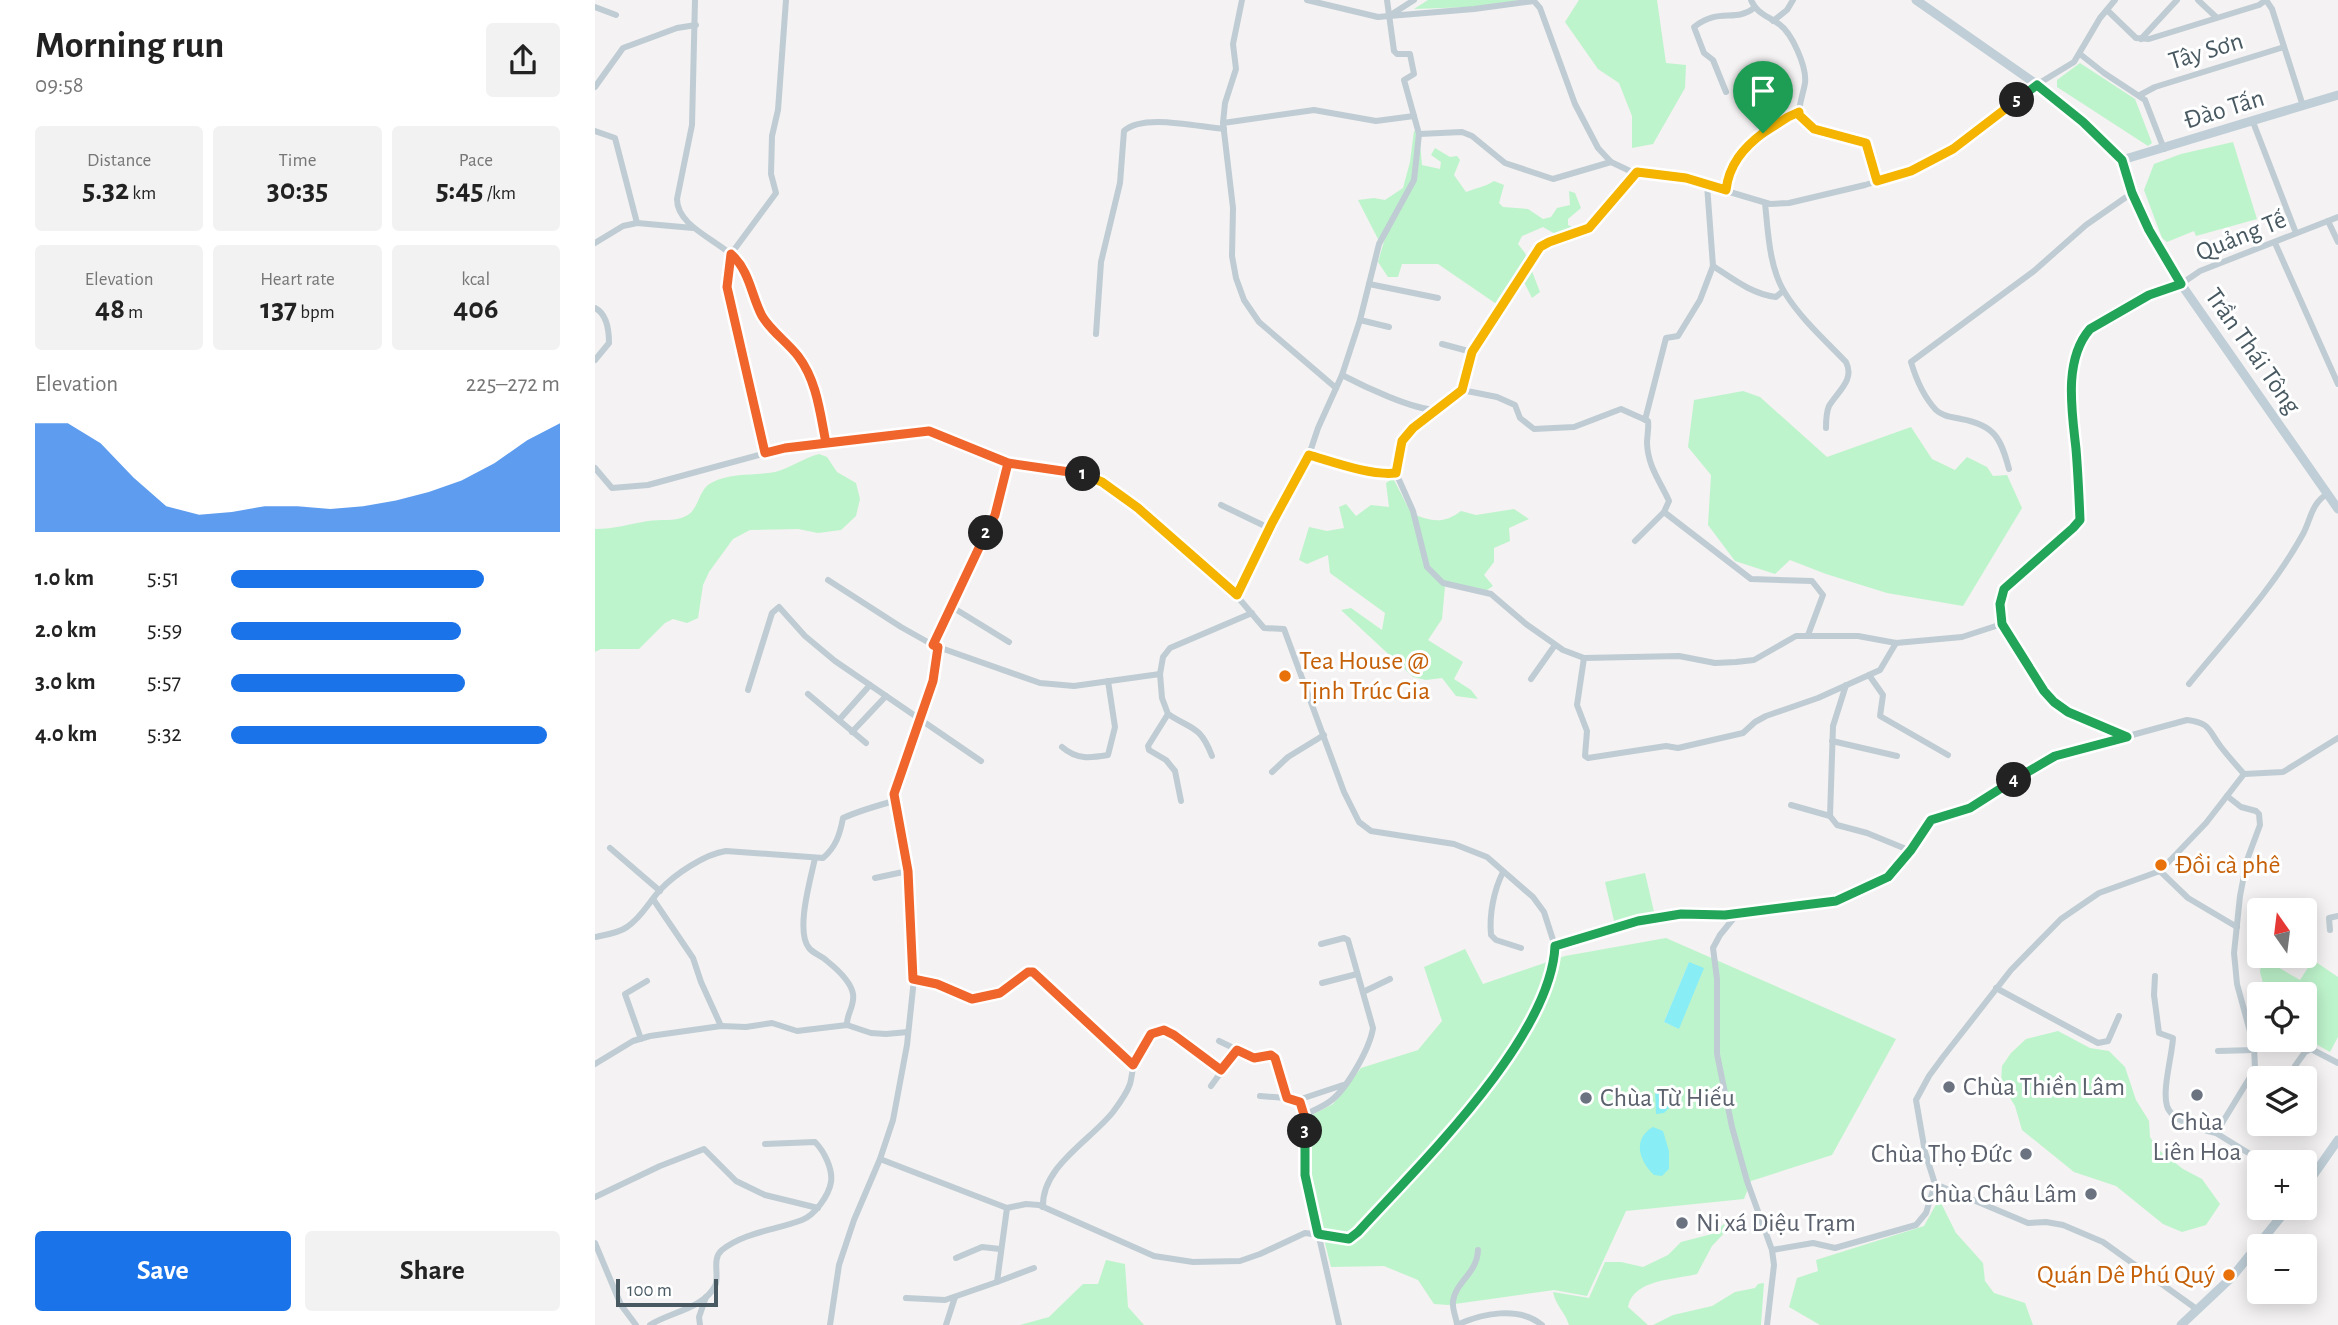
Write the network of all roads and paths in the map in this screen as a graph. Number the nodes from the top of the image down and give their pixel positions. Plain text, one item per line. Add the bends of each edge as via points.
1 (695, 0) edge
2 (786, 0) edge
3 (1241, 0) edge
4 (1307, 0) edge
5 (1387, 0) edge
6 (1414, 0) edge
7 (1542, 0) edge
8 (1751, 0) edge
9 (1793, 0) edge
10 (1916, 0) edge
11 (2115, 0) edge
12 (2176, 0) edge
13 (2198, 0) edge
14 (2266, 0) edge
15 (1533, 1) edge
16 (595, 7) edge
17 (1754, 8) junction
18 (2107, 10) junction
19 (616, 15) dead end
20 (1389, 16) junction
21 (2216, 17) junction
22 (1773, 21) junction
23 (696, 25) junction
24 (2141, 39) junction
25 (2284, 47) junction
26 (2080, 54) junction
27 (2037, 85) junction
28 (595, 87) edge
29 (1726, 92) dead end
30 (2140, 95) junction
31 (2338, 95) edge
32 (2303, 106) junction
33 (1799, 112) junction
34 (1414, 116) junction
35 (2253, 122) junction
36 (1223, 126) junction
37 (595, 131) edge
38 (1419, 134) junction
39 (2164, 149) junction
40 (2122, 160) junction
41 (1611, 162) junction
42 (1637, 172) junction
43 (1877, 181) junction
44 (1707, 185) junction
45 (1726, 190) junction
46 (2132, 193) junction
47 (1765, 203) junction
48 (2338, 218) edge
49 (2328, 221) junction
50 (637, 223) junction
51 (695, 228) junction
52 (2296, 233) junction
53 (2338, 242) edge
54 (595, 243) edge
55 (2275, 243) junction
56 (731, 254) junction
57 (1713, 266) junction
58 (1369, 284) junction
59 (2181, 284) junction
60 (1783, 291) junction
61 (1438, 298) dead end
62 (595, 308) edge
63 (1360, 320) junction
64 (1389, 327) dead end
65 (1096, 334) dead end
66 (1442, 344) dead end
67 (1472, 352) junction
68 (595, 360) edge
69 (1342, 375) junction
70 (2338, 384) edge
71 (1336, 388) junction
72 (1462, 390) junction
73 (1437, 410) junction
74 (1645, 420) junction
75 (1826, 428) dead end
76 (826, 443) junction
77 (765, 453) junction
78 (1309, 455) junction
79 (1008, 463) junction
80 (595, 468) edge
81 (2009, 469) dead end
82 (1396, 473) junction
83 (2327, 494) junction
84 (1221, 505) dead end
85 (2338, 509) edge
86 (1664, 512) junction
87 (1269, 528) junction
88 (1635, 541) dead end
89 (828, 580) dead end
90 (1237, 595) junction
91 (952, 607) junction
92 (1252, 613) junction
93 (2002, 624) junction
94 (1808, 635) junction
95 (1009, 642) dead end
96 (1896, 643) junction
97 (1555, 645) junction
98 (935, 646) junction
99 (1584, 658) junction
100 (1160, 674) junction
101 (1869, 675) junction
102 (1531, 679) dead end
103 (1108, 681) junction
104 (2189, 684) dead end
105 (870, 685) junction
106 (1846, 685) junction
107 (748, 690) dead end
108 (808, 694) dead end
109 (885, 696) junction
110 (1168, 714) junction
111 (839, 720) junction
112 (920, 720) junction
113 (852, 732) junction
114 (1324, 735) junction
115 (2127, 737) junction
116 (2338, 738) edge
117 (1832, 741) junction
118 (866, 743) dead end
119 (1062, 747) dead end
120 (1948, 755) dead end
121 (1212, 756) dead end
122 (1897, 756) dead end
123 (981, 761) dead end
124 (1272, 772) dead end
125 (2244, 774) junction
126 (2227, 796) junction
127 (894, 801) junction
128 (1181, 801) dead end
129 (1791, 805) dead end
130 (1830, 816) junction
131 (610, 848) dead end
132 (1911, 850) junction
133 (815, 858) junction
134 (908, 871) junction
135 (2160, 871) junction
136 (1503, 872) junction
137 (875, 878) dead end
138 (660, 891) junction
139 (653, 898) junction
140 (1742, 913) junction
141 (2338, 916) edge
142 (2237, 926) junction
143 (2330, 930) dead end
144 (595, 937) edge
145 (1321, 944) dead end
146 (1555, 946) junction
147 (1521, 948) dead end
148 (1357, 974) junction
149 (2155, 976) dead end
150 (913, 979) junction
151 (1390, 979) dead end
152 (647, 981) dead end
153 (1322, 983) dead end
154 (1996, 988) junction
155 (1363, 992) junction
156 (2119, 1016) dead end
157 (2247, 1023) edge
158 (847, 1025) junction
159 (721, 1026) junction
160 (908, 1032) junction
161 (641, 1039) junction
162 (1219, 1041) dead end
163 (1237, 1050) junction
164 (2247, 1050) edge
165 (2218, 1051) dead end
166 (2254, 1052) edge
167 (2338, 1063) edge
168 (595, 1064) edge
169 (1133, 1065) junction
170 (2295, 1066) dead end
171 (1221, 1070) junction
172 (1344, 1084) junction
173 (1211, 1086) dead end
174 (1259, 1096) dead end
175 (1287, 1098) junction
176 (1300, 1102) junction
177 (1304, 1115) junction
178 (2215, 1133) junction
179 (2338, 1140) edge
180 (765, 1144) dead end
181 (2247, 1152) edge
182 (880, 1159) junction
183 (2317, 1170) edge
184 (1935, 1184) junction
185 (595, 1197) edge
186 (1043, 1207) junction
187 (818, 1208) junction
188 (1007, 1208) junction
189 (2278, 1220) edge
190 (1318, 1234) junction
191 (595, 1243) edge
192 (1000, 1249) junction
193 (1478, 1250) dead end
194 (1772, 1250) junction
195 (956, 1258) dead end
196 (1034, 1268) dead end
197 (997, 1282) junction
198 (706, 1297) junction
199 (906, 1297) dead end
200 (955, 1297) junction
201 (2198, 1310) junction
202 (636, 1325) edge
203 (650, 1325) edge
204 (700, 1325) edge
205 (830, 1325) edge
206 (946, 1325) edge
207 (1339, 1325) edge
208 (1457, 1325) edge
209 (1542, 1325) edge
210 (1767, 1325) edge
211 (2181, 1325) edge

1 - 23 street
2 - 56 street via 772,136 771,174 776,193
3 - 36 street via 1233,44 1236,69
4 - 20 street
5 - 20 street
6 - 20 street
7 - 15 street
8 - 17 street
9 - 22 street
10 - 27 street, Trần Thái Tông
11 - 18 street
12 - 24 street
13 - 21 street
14 - 21 street
14 - 25 street
15 - 20 street
15 - 41 street via 1540,8 1580,114
16 - 19 street
17 - 22 street
17 - 29 street via 1740,15 1707,17 1694,27
18 - 24 street
18 - 26 street
20 - 34 street via 1394,51 1410,54 1415,74 1404,80
21 - 24 street
22 - 33 street via 1792,37 1804,68
23 - 28 street via 623,48
23 - 51 street via 692,125 677,199 681,216
25 - 30 street, Tây Sơn
25 - 32 street
26 - 27 street
26 - 30 street, Tây Sơn
27 - 40 street, Trần Thái Tông
27 - 43 street via 1953,149 1911,171
30 - 39 street, Tây Sơn via 2147,102
31 - 32 street, Đào Tấn
32 - 35 street, Đào Tấn
33 - 43 street via 1814,129 1866,143
33 - 45 street via 1750,143 1727,176
34 - 36 street via 1376,121 1314,110
34 - 38 street
35 - 39 street, Đào Tấn
35 - 52 street
36 - 65 street via 1151,122 1124,131 1119,183 1101,262
36 - 71 street via 1233,208 1233,262 1241,293 1266,330
37 - 50 street via 615,138
38 - 41 street via 1467,133 1505,163 1553,179
38 - 58 street via 1413,183 1376,252
39 - 40 street, Đào Tấn
40 - 46 street, Trần Thái Tông
41 - 42 street
42 - 44 street
42 - 67 street via 1589,228 1537,250
43 - 47 street via 1789,203
44 - 45 street
44 - 57 street
45 - 47 street
46 - 59 street, Trần Thái Tông
46 - 81 street via 1911,362 1937,411 1991,431 2003,444
47 - 60 street via 1769,248
48 - 49 street, Quảng Tế
49 - 52 street, Quảng Tế
49 - 53 street
50 - 51 street
50 - 54 street
51 - 56 street
52 - 55 street, Quảng Tế
55 - 59 street, Quảng Tế via 2200,271
55 - 70 street
56 - 76 street via 743,268 763,317 809,375
56 - 77 street via 727,287
57 - 60 street via 1763,295 1776,297
57 - 74 street via 1700,300 1678,336 1666,338
58 - 61 street
58 - 63 street
59 - 83 street, Trần Thái Tông
59 - 93 street, Quảng Tế via 2149,295 2090,329 2083,338 2071,393 2080,520 2004,589
60 - 75 street via 1849,369 1850,376 1828,409
62 - 68 street via 601,312 609,338
63 - 64 street
63 - 69 street
66 - 67 street
67 - 72 street
69 - 71 street
69 - 73 street via 1368,389
71 - 78 street
72 - 73 street
72 - 74 street via 1515,405 1520,418 1534,429 1574,427 1621,410
73 - 82 street via 1402,441
74 - 86 street via 1649,423 1650,464 1669,501
76 - 77 street
76 - 79 street via 929,431
77 - 80 street via 648,485 612,488
78 - 82 street
78 - 87 street
79 - 90 street via 1081,473 1102,482
79 - 91 street via 995,515
82 - 97 street via 1420,532 1424,558 1435,577 1455,587 1491,594
83 - 85 street, Trần Thái Tông
83 - 104 street via 2314,506 2304,533 2257,601
84 - 87 street
86 - 88 street
86 - 94 street via 1751,579 1812,581 1823,595
87 - 90 street
89 - 98 street
90 - 92 street
91 - 95 street
91 - 98 street
92 - 100 street via 1170,648
92 - 114 street via 1264,628 1284,629
93 - 96 street via 1962,636
93 - 115 street via 2054,702
94 - 96 street via 1858,636
94 - 99 street via 1796,636 1754,660 1736,662 1679,656
96 - 101 street via 1880,670
97 - 99 street
97 - 102 street
98 - 103 street via 1041,683 1074,686
98 - 112 street via 933,681
99 - 106 street via 1577,705 1587,731 1588,758 1678,748 1743,733 1766,716
100 - 103 street
100 - 110 street
101 - 106 street
101 - 120 street via 1882,695 1880,716
103 - 119 street via 1115,727 1108,755 1084,758 1070,755
105 - 107 street via 815,644 779,607 772,612
105 - 109 street
105 - 111 street
106 - 117 street
108 - 111 street
109 - 112 street
109 - 113 street
110 - 121 street via 1198,731
110 - 128 street via 1148,746 1175,771
111 - 113 street
112 - 123 street
112 - 127 street
113 - 118 street
114 - 124 street
114 - 136 street via 1352,811 1371,831 1454,844 1487,857
115 - 125 street via 2187,720 2199,721 2214,733
115 - 132 street via 2055,756 1970,808 1931,820
116 - 125 street via 2283,772
117 - 122 street
117 - 130 street
125 - 126 street
126 - 135 street
126 - 142 street via 2256,811 2260,825 2247,860
127 - 133 street via 843,818 834,846 823,858
127 - 134 street
129 - 130 street
130 - 132 street via 1837,825
131 - 138 street
132 - 140 street via 1888,877 1836,901
133 - 138 street via 712,853
133 - 158 street via 806,901 806,942 850,986 853,1002
134 - 137 street
134 - 150 street
135 - 142 street via 2188,898
135 - 154 street via 2099,893 2061,919
136 - 146 street via 1534,897
136 - 147 street via 1497,884 1491,935
138 - 139 street
139 - 144 street via 625,929
139 - 159 street via 693,958
140 - 146 street via 1681,914 1638,921
140 - 194 street via 1713,947 1717,1054 1747,1181
141 - 143 street via 2329,918
142 - 157 street via 2237,984
145 - 148 street via 1348,940
146 - 190 street via 1549,982 1525,1029 1475,1103 1358,1232 1349,1239
148 - 153 street
148 - 155 street
149 - 178 street via 2159,1033 2173,1038 2168,1110
150 - 160 street
150 - 169 street via 972,999 1000,993 1033,972
151 - 155 street
152 - 161 street via 625,994
154 - 156 street via 2098,1043 2108,1041
154 - 184 street via 1916,1100
155 - 172 street via 1373,1028 1371,1041
158 - 159 street via 797,1031 772,1023
158 - 160 street via 871,1033
159 - 161 street
160 - 182 street via 893,1120
161 - 168 street
162 - 163 street
163 - 171 street
163 - 175 street via 1254,1058 1275,1058
164 - 165 street
166 - 178 street via 2255,1069
167 - 170 street via 2311,1049
169 - 171 street via 1151,1034 1164,1030
169 - 186 street via 1122,1099 1058,1169 1043,1195
171 - 173 street
172 - 176 street
172 - 177 street via 1331,1101
174 - 175 street
175 - 176 street
176 - 177 street
177 - 190 street via 1305,1175
178 - 181 street
179 - 183 street
180 - 187 street via 815,1142 820,1147 831,1182
182 - 188 street
182 - 205 street via 839,1265
184 - 194 street via 1926,1213 1916,1225 1835,1248 1813,1243
184 - 201 street via 2028,1223 2063,1225 2103,1242
185 - 187 street via 703,1149 736,1181 765,1195
186 - 188 street
186 - 190 street via 1154,1256 1193,1262 1240,1261 1294,1236
187 - 198 street via 804,1220 759,1232 721,1251 716,1282
188 - 192 street
189 - 201 street
190 - 207 street
191 - 202 street via 621,1305
192 - 195 street via 982,1247
192 - 197 street
193 - 208 street via 1474,1269 1454,1297
194 - 210 street
196 - 197 street
197 - 200 street
198 - 203 street
198 - 204 street
199 - 200 street
200 - 206 street
201 - 211 street
208 - 209 street via 1500,1313 1533,1318

